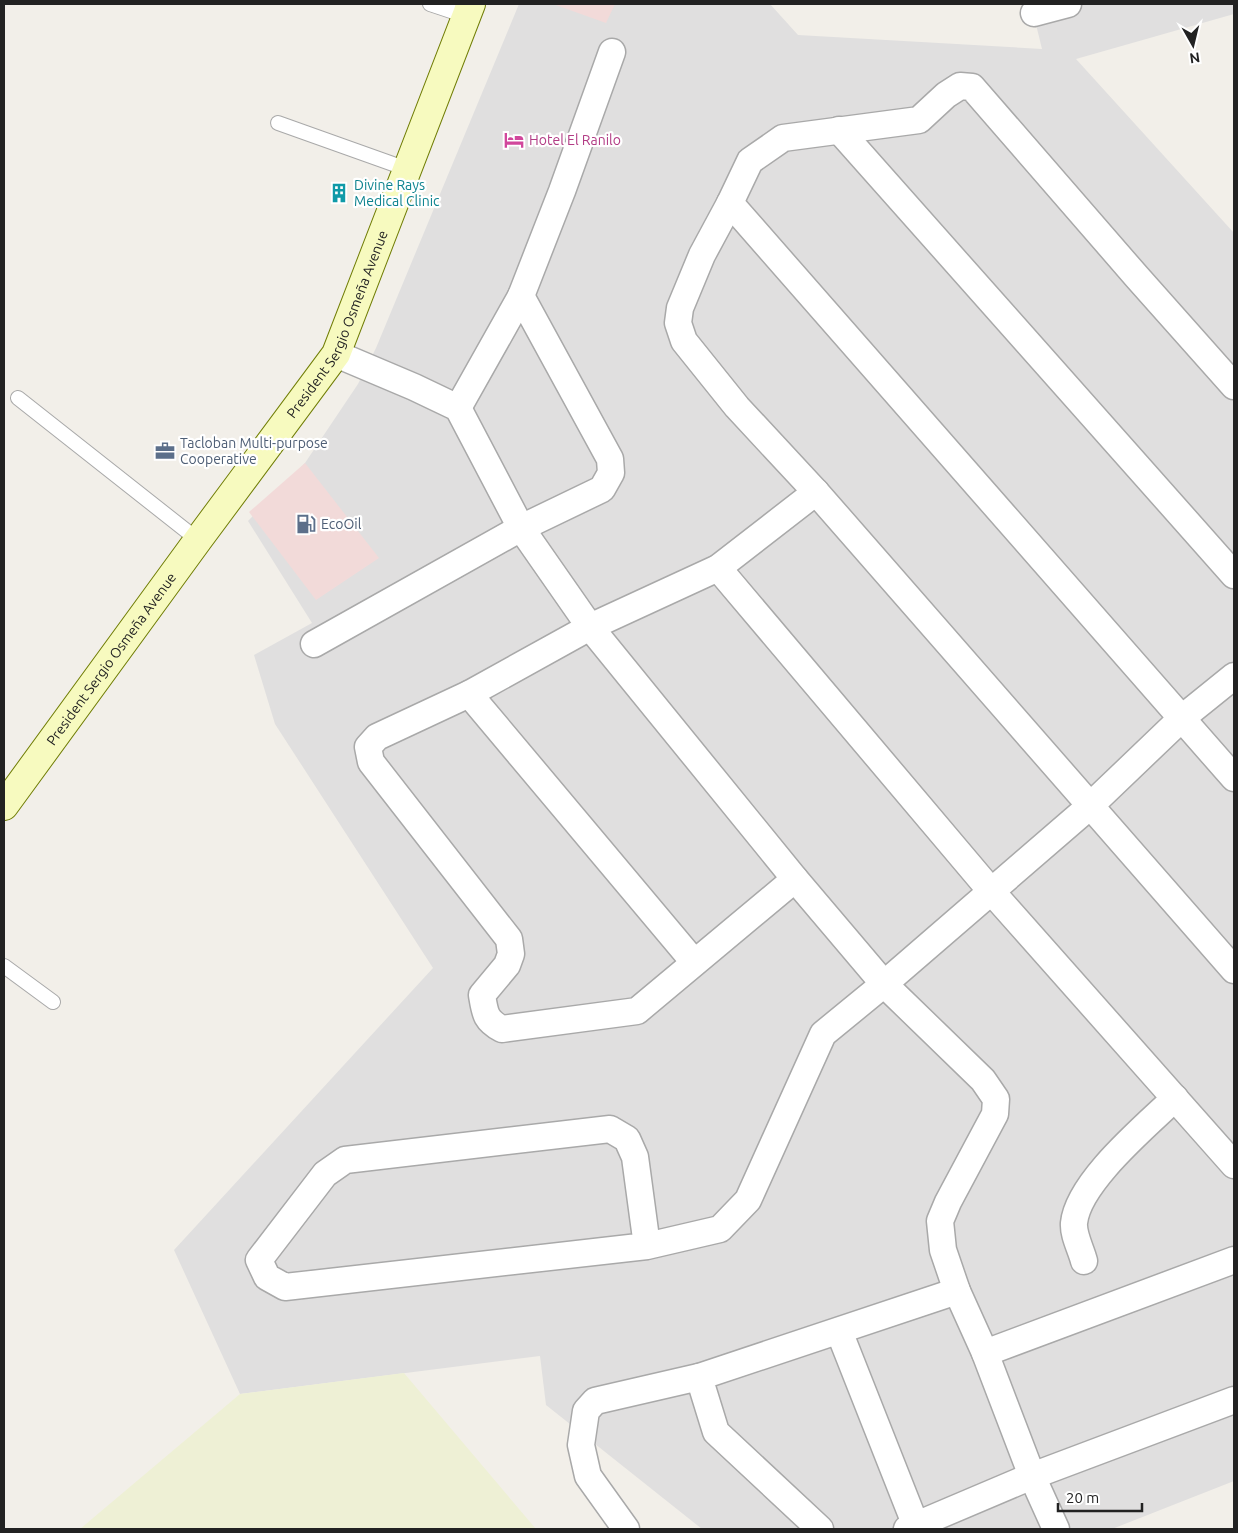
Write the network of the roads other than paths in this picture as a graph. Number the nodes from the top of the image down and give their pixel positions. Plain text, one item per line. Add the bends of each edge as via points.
1 (430, 4) edge
2 (1068, 4) edge
3 (468, 10) edge
4 (1034, 13) dead end
5 (612, 52) dead end
6 (278, 123) dead end
7 (839, 130) junction
8 (407, 169) junction
9 (730, 203) junction
10 (521, 296) junction
11 (336, 354) junction
12 (1234, 386) edge
13 (18, 398) dead end
14 (458, 408) junction
15 (816, 492) junction
16 (521, 528) junction
17 (198, 540) junction
18 (718, 568) junction
19 (1233, 572) edge
20 (590, 627) junction
21 (314, 644) dead end
22 (1234, 676) edge
23 (469, 694) junction
24 (1182, 718) junction
25 (1234, 778) edge
26 (4, 806) edge
27 (1090, 806) junction
28 (795, 879) junction
29 (991, 891) junction
30 (694, 962) junction
31 (4, 966) edge
32 (1234, 970) edge
33 (884, 984) junction
34 (53, 1002) dead end
35 (1175, 1098) junction
36 (1234, 1165) edge
37 (647, 1246) junction
38 (1234, 1260) edge
39 (1084, 1261) dead end
40 (957, 1291) junction
41 (839, 1331) junction
42 (985, 1353) junction
43 (699, 1377) junction
44 (1234, 1400) edge
45 (1032, 1476) junction
46 (912, 1528) edge
47 (626, 1529) edge
48 (820, 1529) edge
49 (1056, 1529) edge

1 - 3 lane
2 - 4 street
3 - 8 main road, President Sergio Osmeña Avenue
5 - 10 street
6 - 8 lane
7 - 9 street via 783,138 750,160
7 - 12 street via 919,120 960,86 972,87
7 - 19 street
8 - 11 main road, President Sergio Osmeña Avenue
9 - 15 street via 702,255 680,308 678,323 684,341 737,407
9 - 24 street
10 - 14 street
10 - 16 street via 610,459 611,473 602,489
11 - 14 street
11 - 17 main road, President Sergio Osmeña Avenue
13 - 17 lane
14 - 16 street
15 - 18 street
15 - 27 street
16 - 20 street
16 - 21 street
17 - 26 main road, President Sergio Osmeña Avenue
18 - 20 street
18 - 29 street
20 - 23 street
20 - 28 street
22 - 24 street
23 - 30 street
23 - 30 street via 377,737 368,746 371,762 509,940 511,954 507,965 482,995 484,1011 492,1023 502,1028 636,1011
24 - 25 street
24 - 27 street
27 - 29 street
27 - 32 street
28 - 30 street
28 - 33 street
29 - 33 street
29 - 35 street
31 - 34 lane
33 - 37 street via 823,1034 748,1200 720,1229
33 - 40 street via 983,1080 996,1099 995,1114 940,1222 943,1250
35 - 36 street
35 - 39 street via 1102,1170 1086,1193 1074,1229
37 - 37 street via 635,1156 627,1139 610,1129 345,1160 326,1174 259,1260 267,1277 285,1287
38 - 42 street
40 - 41 street
40 - 42 street
41 - 43 street
41 - 46 street
42 - 45 street
43 - 47 street via 595,1401 586,1411 582,1445 588,1476
43 - 48 street via 716,1432
44 - 45 street
45 - 46 street
45 - 49 street

